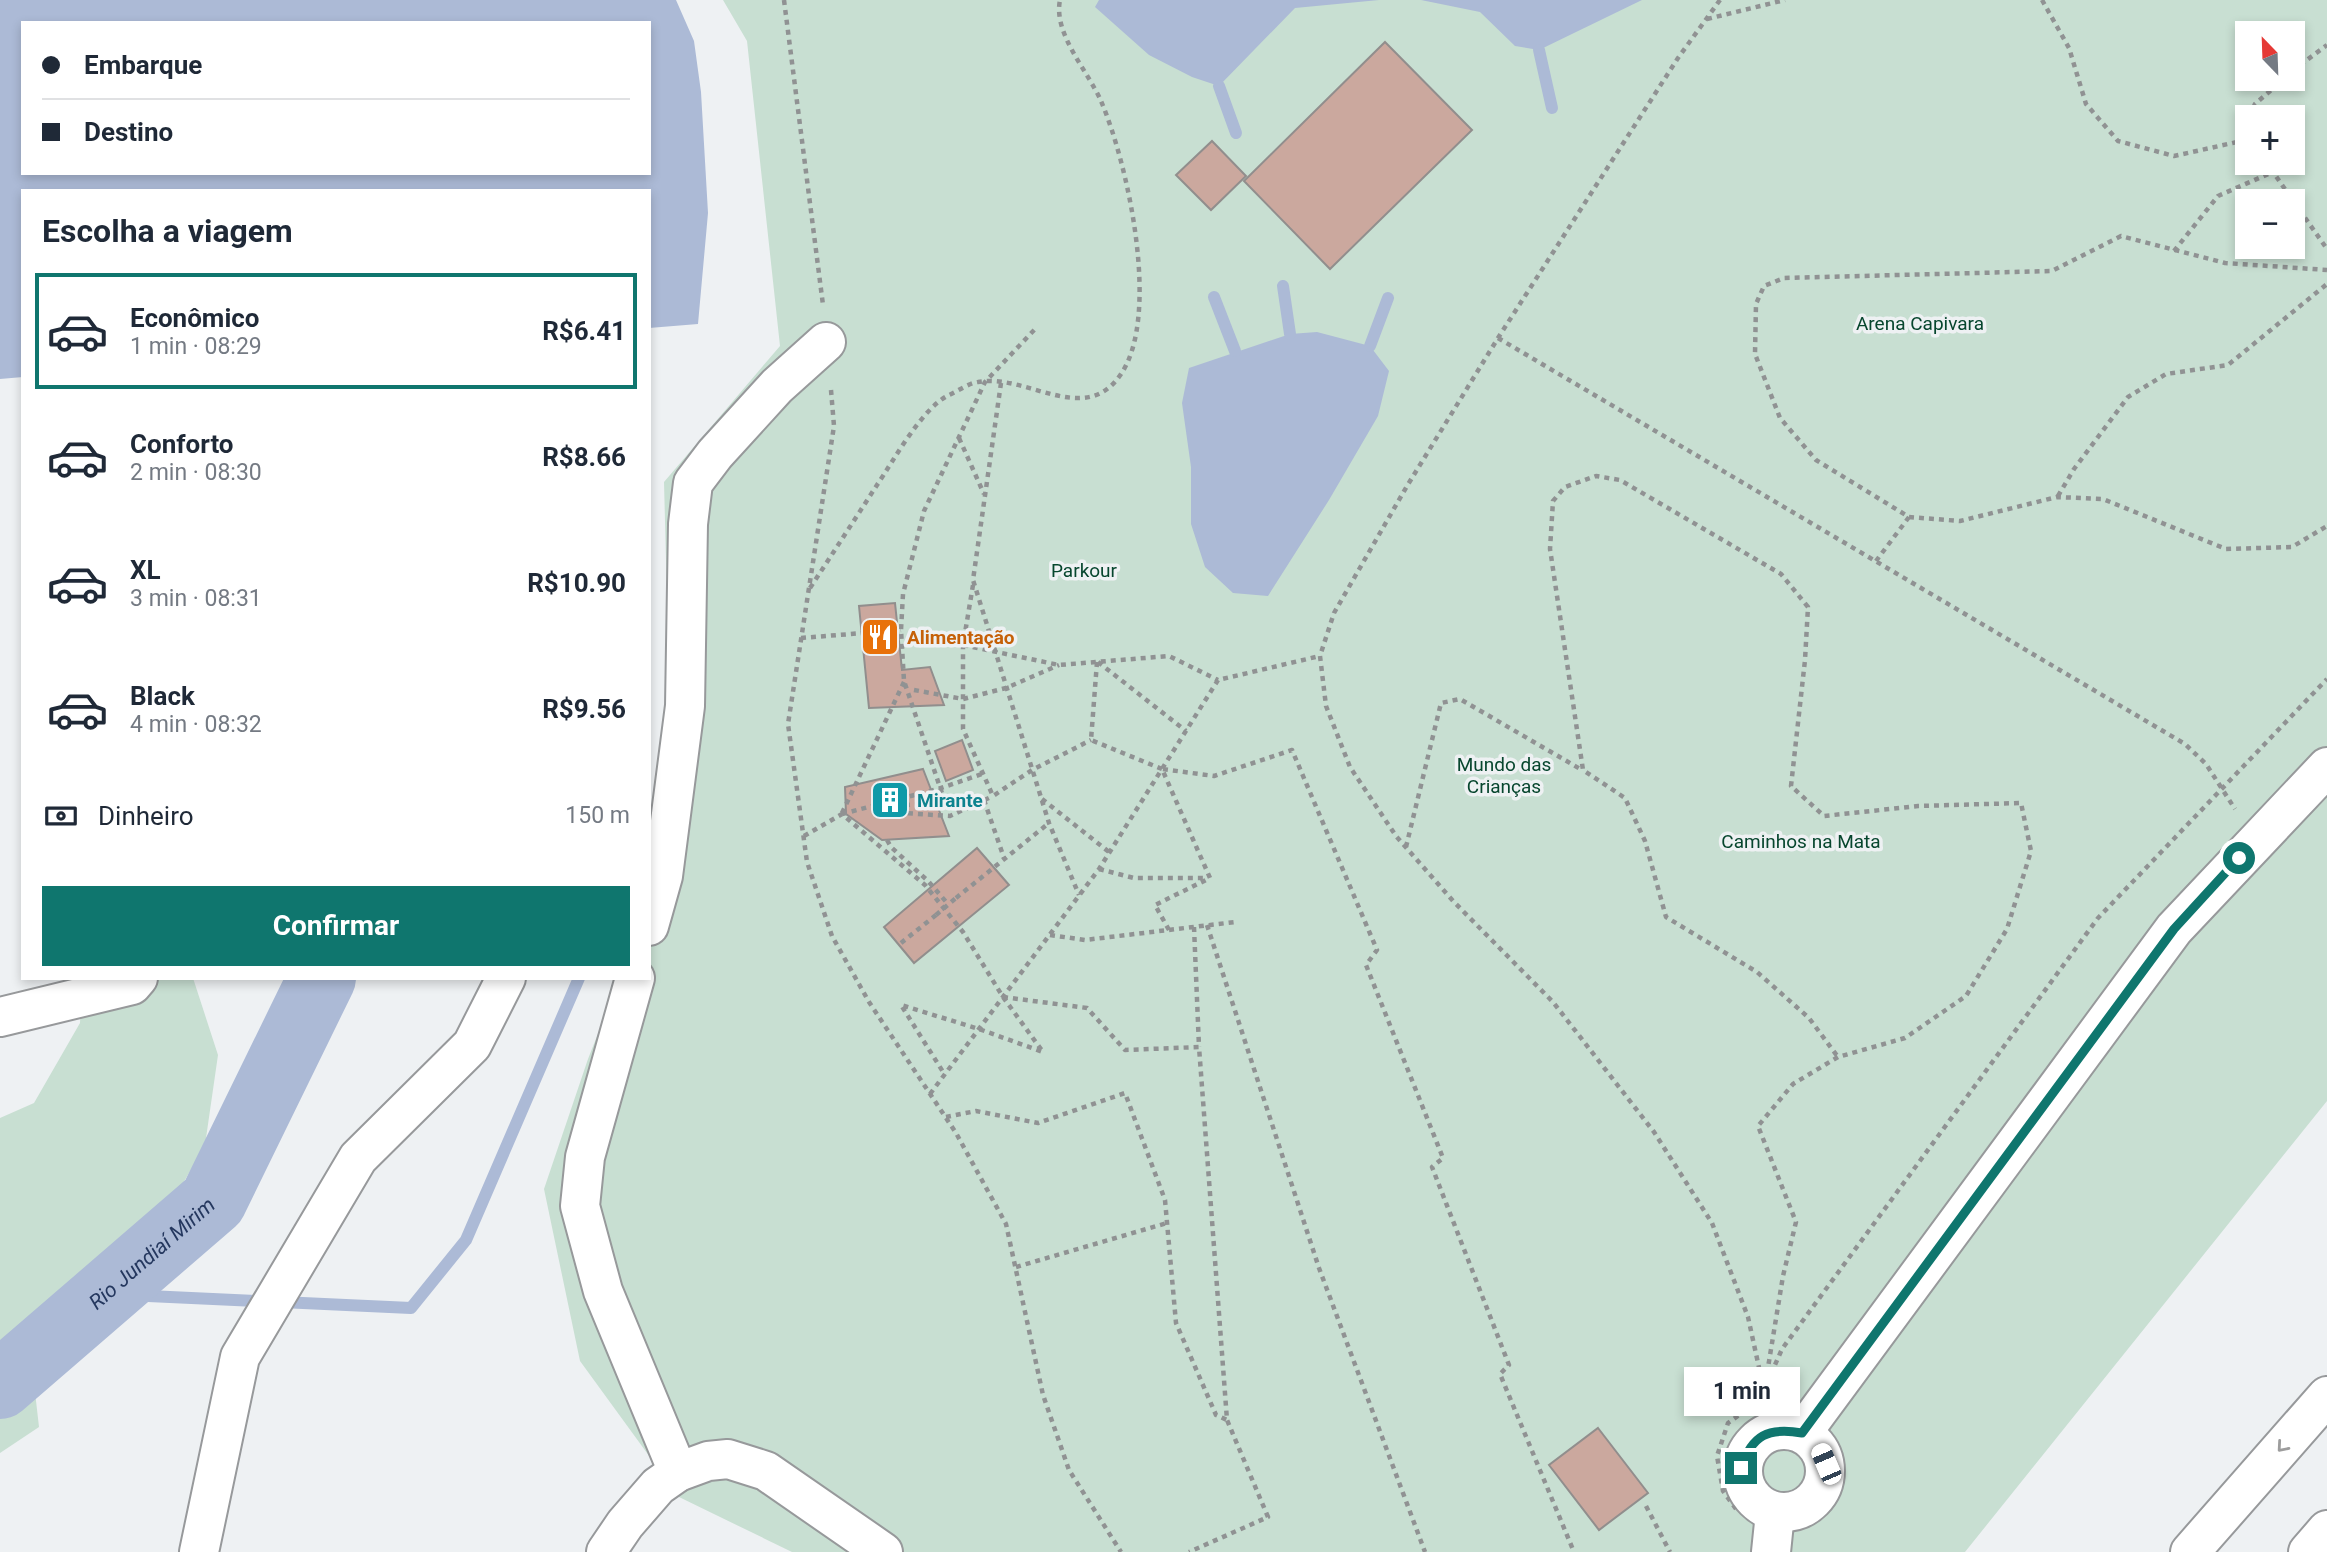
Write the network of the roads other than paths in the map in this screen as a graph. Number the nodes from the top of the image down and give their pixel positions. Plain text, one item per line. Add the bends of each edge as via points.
1 (827, 342) road end
2 (2327, 766) edge
3 (651, 919) edge
4 (136, 980) edge
5 (505, 980) edge
6 (634, 980) edge
7 (0, 1017) edge
8 (2327, 1396) edge
9 (1802, 1433) junction
10 (678, 1472) junction
11 (1759, 1516) junction
12 (2327, 1530) edge
13 (199, 1552) edge
14 (606, 1552) edge
15 (883, 1552) edge
16 (1771, 1552) edge
17 (2190, 1552) edge
18 (2308, 1552) edge

1 - 3 main road via 777,386 693,483 688,524 685,706 663,876
2 - 9 main road via 2174,929
4 - 7 main road via 132,985
5 - 13 main road via 472,1045 358,1158 240,1357
6 - 10 main road via 585,1157 580,1206 603,1291
8 -> 17 main road
9 - 11 main road via 1782,1429 1763,1435 1748,1449 1741,1468
9 - 11 main road via 1818,1446 1826,1464 1824,1484 1813,1502 1796,1512
10 - 14 main road via 658,1486
10 - 15 main road via 729,1459 765,1471
11 - 16 main road
12 - 18 main road

